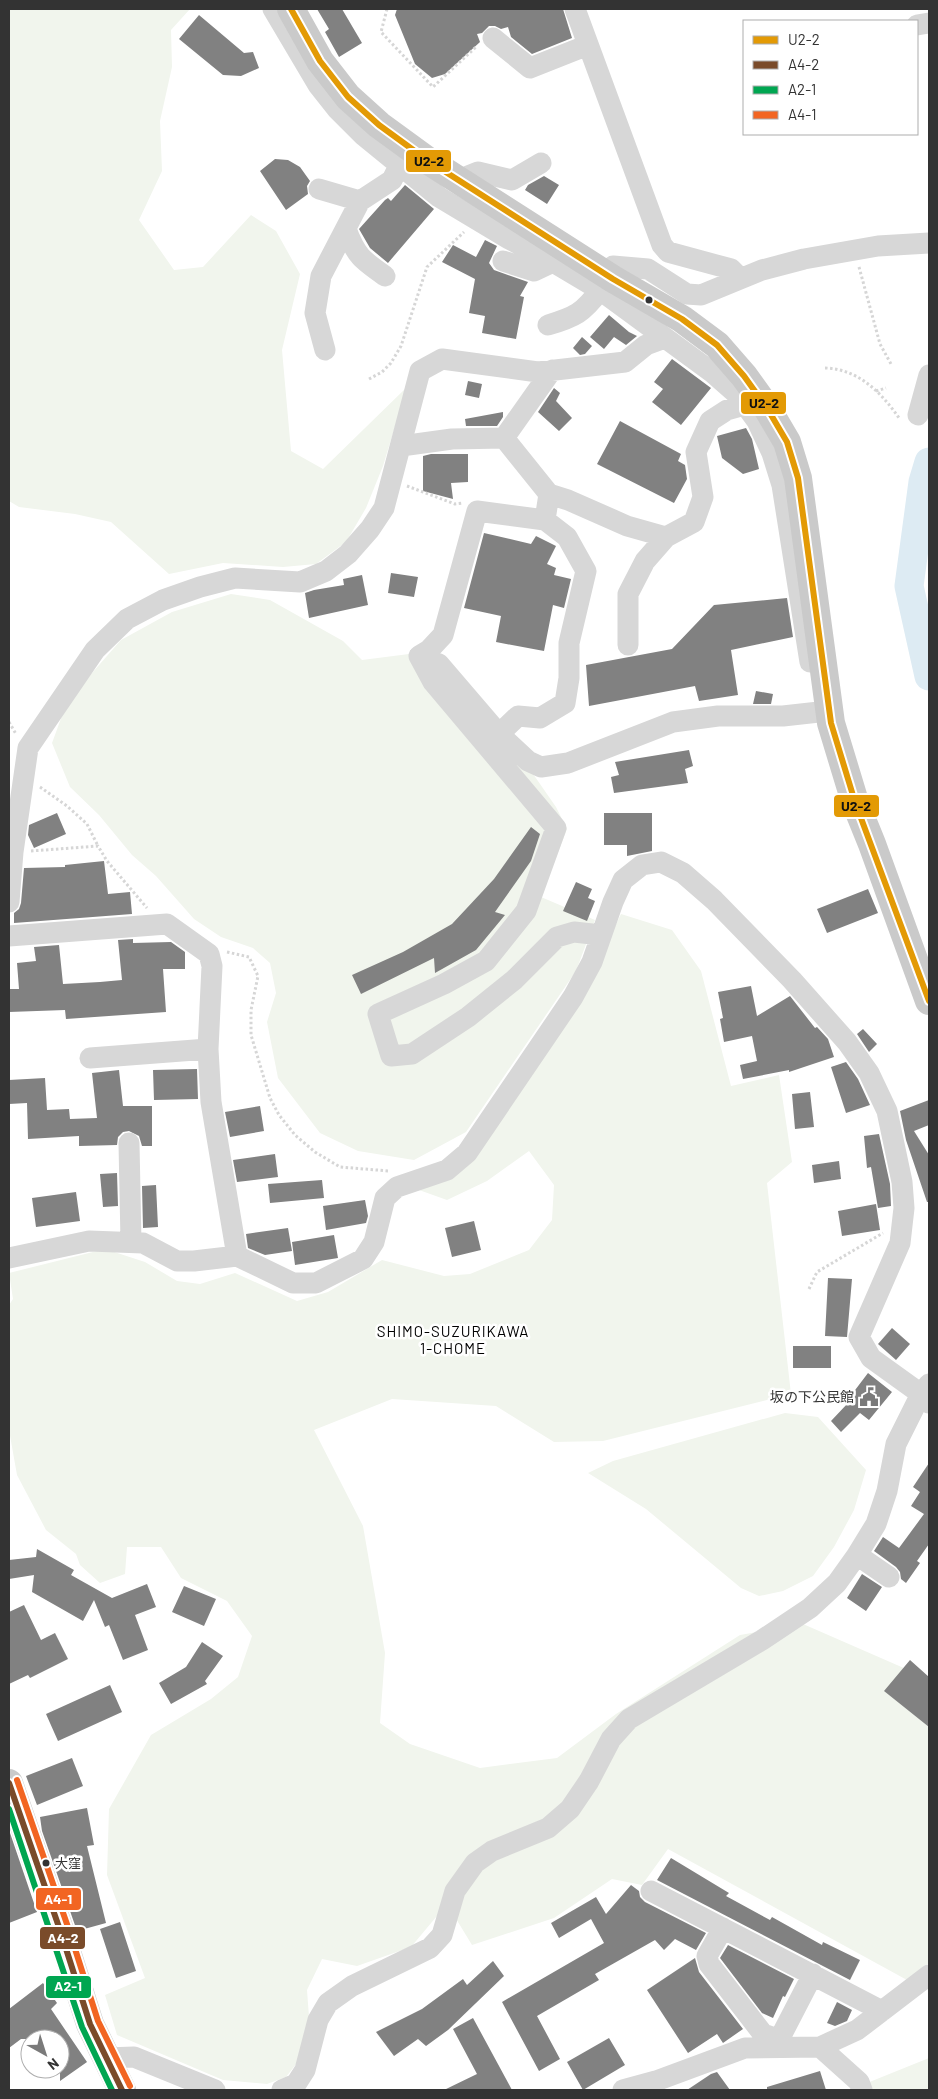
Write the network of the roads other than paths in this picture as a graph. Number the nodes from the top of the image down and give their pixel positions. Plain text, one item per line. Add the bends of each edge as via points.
1 (273, 9) edge
2 (291, 9) edge
3 (303, 9) edge
4 (575, 9) edge
5 (493, 38) road end
6 (588, 45) junction
7 (400, 164) junction
8 (541, 164) dead end
9 (468, 176) junction
10 (319, 189) dead end
11 (360, 201) junction
12 (346, 229) junction
13 (929, 243) edge
14 (503, 261) dead end
15 (553, 262) junction
16 (385, 276) dead end
17 (740, 278) junction
18 (614, 281) junction
19 (548, 326) dead end
20 (665, 338) junction
21 (325, 350) dead end
22 (552, 370) junction
23 (929, 375) edge
24 (745, 406) junction
25 (918, 415) road end
26 (504, 438) junction
27 (402, 446) junction
28 (549, 494) junction
29 (545, 520) junction
30 (666, 537) junction
31 (628, 645) dead end
32 (419, 656) junction
33 (819, 712) junction
34 (499, 734) junction
35 (827, 748) dead end
36 (9, 902) edge
37 (601, 934) junction
38 (9, 936) edge
39 (929, 1001) edge
40 (208, 1049) junction
41 (90, 1058) dead end
42 (129, 1143) dead end
43 (131, 1242) junction
44 (238, 1256) junction
45 (9, 1258) edge
46 (926, 1394) edge
47 (856, 1555) junction
48 (889, 1577) dead end
49 (9, 1783) edge
50 (651, 1890) dead end
51 (723, 1928) junction
52 (813, 1974) junction
53 (929, 1975) edge
54 (882, 2011) junction
55 (777, 2043) junction
56 (820, 2046) junction
57 (106, 2058) junction
58 (122, 2090) edge
59 (215, 2090) edge
60 (282, 2090) edge
61 (623, 2090) edge
62 (862, 2090) edge

1 - 7 street via 318,85 363,135
2 - 18 main road via 320,61 348,97 379,125 427,160
3 - 9 street via 338,67 362,96 392,124
4 - 6 street
5 - 6 street via 530,68
6 - 17 street via 662,245 668,252 730,269
7 - 11 street via 392,180
7 - 15 street via 440,197
8 - 9 street via 512,180 478,172
9 - 18 street
10 - 11 street
11 - 12 street
12 - 16 street via 353,249 364,262
12 - 21 street via 322,276 315,313
13 - 17 street via 855,250 776,265
14 - 15 street via 534,271
15 - 18 street
17 - 18 street via 701,295 687,294 648,269
18 - 19 street via 573,317
18 - 20 street
18 - 39 main road via 682,319 717,345 749,383 787,442 798,478 831,723 855,802
20 - 22 street via 646,345 625,362
20 - 24 street via 713,373
22 - 26 street
22 - 27 street via 538,372 442,359 430,365 420,371
23 - 25 street
24 - 30 street via 727,410 710,421 696,452 703,497 694,522
24 - 33 street via 757,421 772,453 782,485
26 - 27 street via 452,439
26 - 28 street
27 - 36 street via 384,508 348,554 326,571 300,582 235,578 200,587 163,600 127,619 95,650 28,748
28 - 29 street
28 - 30 street via 627,526
29 - 32 street via 477,511 443,635
29 - 34 street via 567,536 586,571 569,643 565,703 540,718 518,716
30 - 31 street via 645,561 628,594
32 - 34 street via 439,664
32 - 37 street via 433,682 556,828 526,911 486,962 378,1014 391,1056 412,1054 468,1017 514,980 557,936 574,932
33 - 34 street via 783,716 718,716 673,722 568,763 541,767 528,761
33 - 35 street
37 - 44 street via 592,962 573,997 467,1153 447,1170 397,1187 385,1198 374,1242 363,1259 316,1284 292,1283
37 - 46 street via 623,880 642,865 661,862 683,873 792,980 847,1042 869,1073 887,1111 895,1142 902,1182 903,1220 900,1243 859,1337 871,1358
38 - 40 street via 167,924 209,954 212,966
40 - 41 street
40 - 44 street via 211,1102
42 - 43 street
43 - 44 street via 143,1243 177,1261
43 - 45 street via 89,1241
46 - 47 street via 896,1444 887,1491 876,1524
47 - 48 street
47 - 60 street via 837,1582 810,1608 629,1719 611,1739 570,1809 548,1828 492,1851 475,1863 455,1891 442,1935 430,1948 352,1986 328,2003 318,2020 305,2070 296,2084
49 - 57 main road via 90,2024
50 - 51 street
51 - 52 street
51 - 55 street via 707,1956 709,1964 763,2034
52 - 54 street
52 - 55 street
53 - 54 street
54 - 56 street via 857,2030
55 - 56 street
55 - 61 street via 745,2048
56 - 62 street via 859,2082
57 - 58 main road
57 - 59 street via 134,2057

